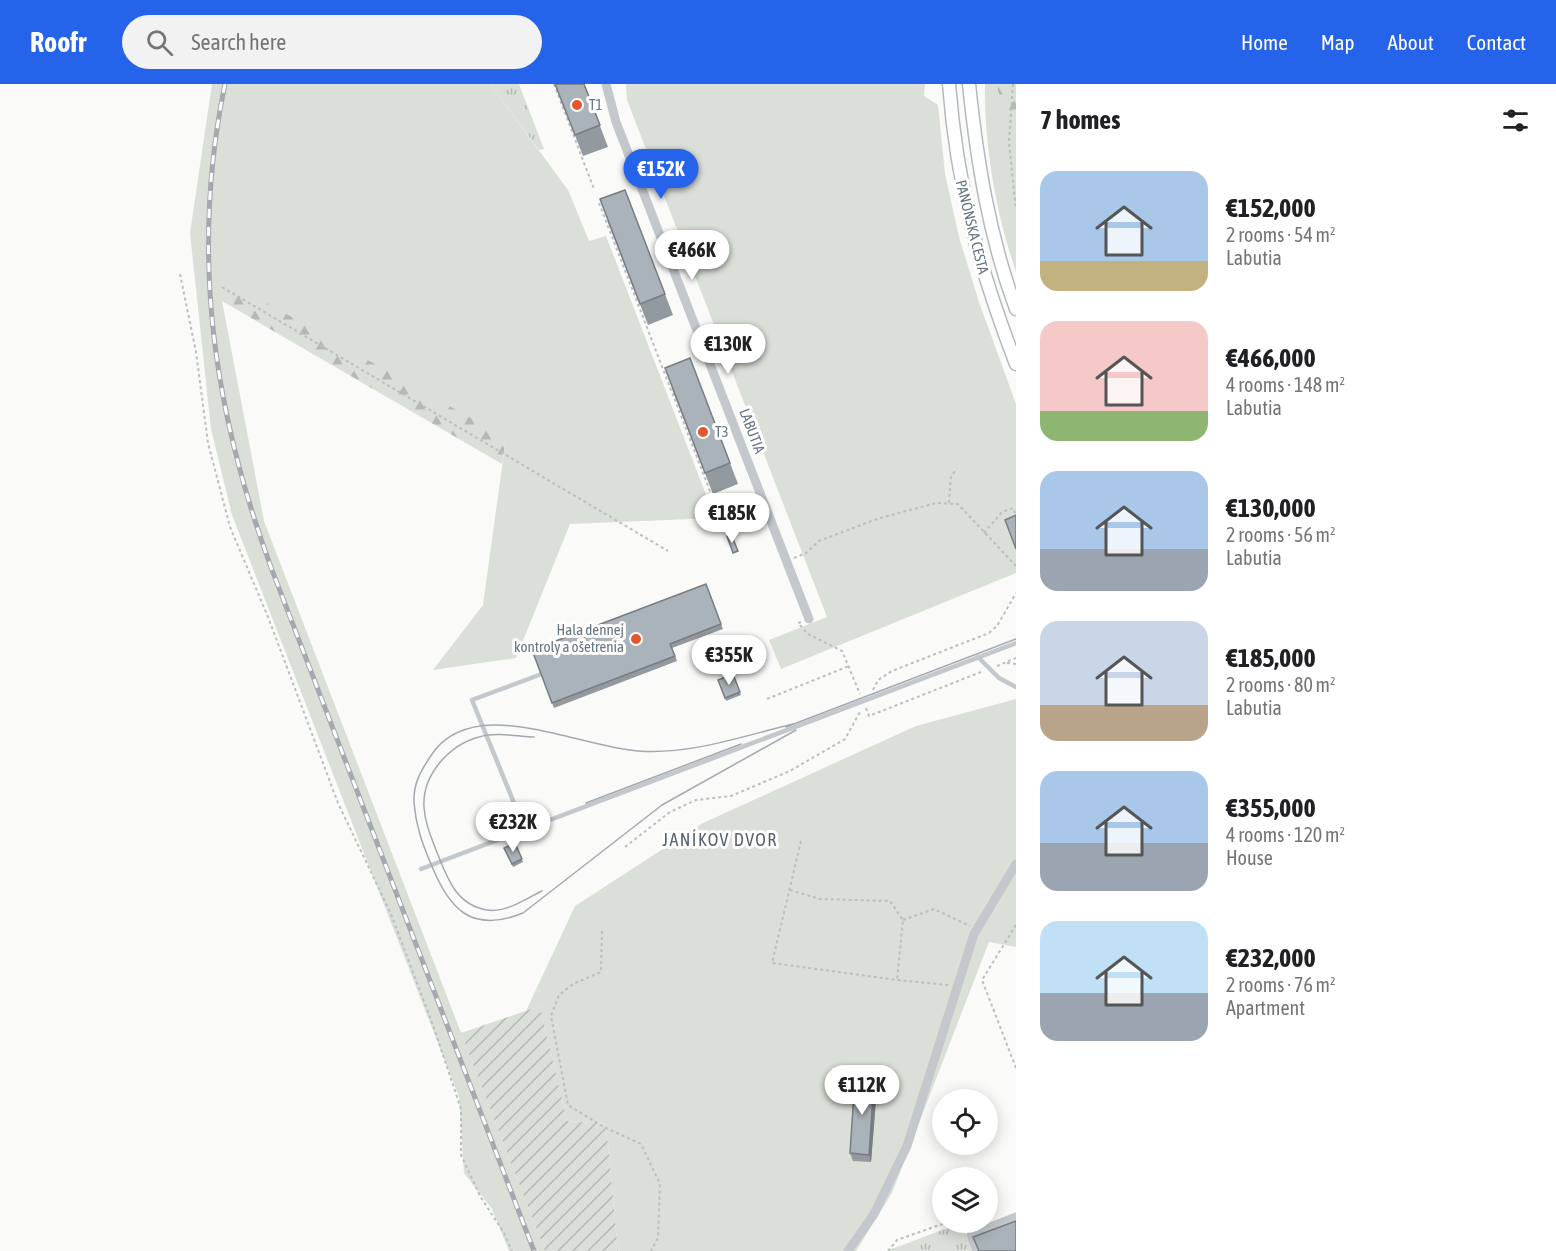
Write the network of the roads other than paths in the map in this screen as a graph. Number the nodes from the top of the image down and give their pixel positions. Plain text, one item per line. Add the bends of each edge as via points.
1 (606, 84) edge
2 (949, 84) edge
3 (969, 84) edge
4 (1016, 309) edge
5 (1016, 364) edge
6 (809, 619) dead end
7 (1016, 643) edge
8 (978, 657) junction
9 (548, 671) edge
10 (1016, 687) edge
11 (525, 830) junction
12 (1016, 864) edge
13 (421, 869) dead end
14 (1016, 1217) edge
15 (848, 1251) edge
16 (977, 1251) edge

1 - 6 street, LABUTIA via 616,122
2 - 5 main road, PANÓNSKA CESTA via 967,217 990,297
3 - 4 main road, PANÓNSKA CESTA via 982,192
7 - 8 lane
8 - 10 lane
8 - 11 lane
9 - 11 lane via 472,700
11 - 13 lane
12 - 15 street via 977,929 907,1146 874,1214
14 - 16 street via 971,1235

